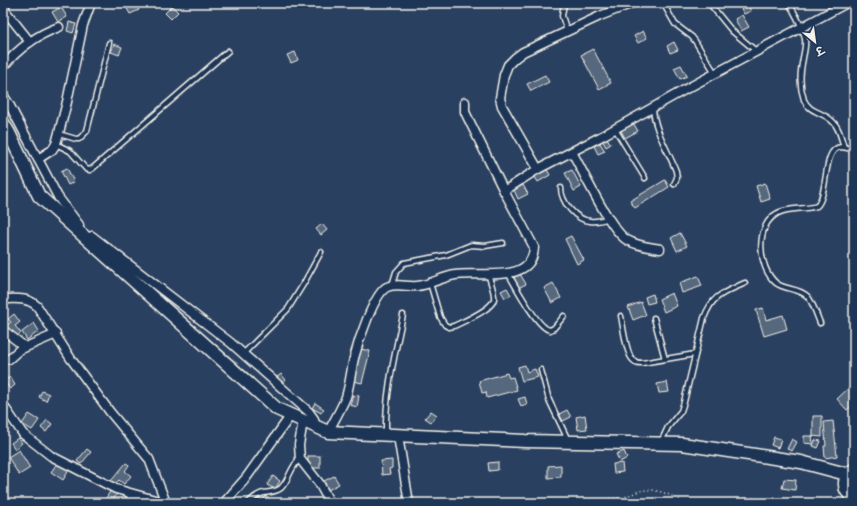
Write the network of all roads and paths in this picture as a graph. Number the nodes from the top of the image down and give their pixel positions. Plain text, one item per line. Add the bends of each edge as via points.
1 (90, 3) edge
2 (564, 3) edge
3 (633, 3) edge
4 (663, 3) edge
5 (709, 3) edge
6 (789, 3) edge
7 (847, 3) edge
8 (3, 8) edge
9 (59, 27) dead end
10 (802, 27) junction
11 (567, 32) junction
12 (30, 42) junction
13 (109, 43) dead end
14 (228, 51) dead end
15 (756, 51) junction
16 (3, 67) edge
17 (715, 73) junction
18 (3, 95) edge
19 (465, 102) dead end
20 (653, 107) junction
21 (3, 123) edge
22 (615, 129) junction
23 (59, 134) junction
24 (56, 144) junction
25 (844, 147) junction
26 (854, 150) edge
27 (572, 152) junction
28 (38, 160) junction
29 (538, 170) junction
30 (645, 178) dead end
31 (674, 184) dead end
32 (561, 188) dead end
33 (504, 191) junction
34 (609, 218) junction
35 (503, 243) dead end
36 (660, 249) dead end
37 (321, 252) dead end
38 (508, 273) junction
39 (488, 274) junction
40 (429, 283) junction
41 (745, 283) dead end
42 (392, 286) junction
43 (6, 299) edge
44 (3, 307) edge
45 (403, 315) dead end
46 (564, 316) dead end
47 (621, 316) dead end
48 (654, 318) dead end
49 (820, 323) dead end
50 (3, 330) edge
51 (56, 334) junction
52 (25, 347) junction
53 (244, 353) junction
54 (695, 354) junction
55 (9, 359) dead end
56 (665, 359) junction
57 (541, 370) dead end
58 (3, 405) edge
59 (291, 415) junction
60 (303, 421) junction
61 (315, 426) junction
62 (328, 432) junction
63 (392, 436) junction
64 (569, 442) junction
65 (660, 444) junction
66 (300, 459) junction
67 (852, 473) edge
68 (854, 495) edge
69 (131, 499) edge
70 (854, 499) edge
71 (166, 503) edge
72 (224, 503) edge
73 (248, 503) edge
74 (330, 503) edge
75 (409, 503) edge
76 (570, 503) edge
77 (684, 503) edge
78 (852, 503) edge

1 - 23 street
2 - 11 lane via 562,16
3 - 11 street
4 - 17 lane via 675,24 696,41
5 - 15 lane via 732,31
6 - 10 lane
7 - 10 street
8 - 12 street
9 - 12 street via 43,33
10 - 15 street
10 - 25 lane via 806,44 800,84 804,100 811,109 832,120
11 - 29 street via 515,58 508,65 502,83 502,106
12 - 16 street
13 - 23 lane via 87,131 79,139
14 - 24 lane via 90,170 86,169 70,151
15 - 17 street
17 - 20 street
18 - 28 street
19 - 33 street via 465,112
20 - 22 street
20 - 31 lane via 656,127 676,171
21 - 59 main road via 39,196 277,409
22 - 27 street
22 - 30 lane
23 - 24 street
24 - 28 street
25 - 26 lane
25 - 49 lane via 834,150 828,160 825,184 817,206 777,213 768,222 761,239 762,258 771,278 780,286 808,296
27 - 29 street
27 - 34 street
28 - 53 street via 66,210 82,228
29 - 33 street
32 - 34 lane via 564,202 581,218 596,222
33 - 38 street via 534,247 528,265 517,272
34 - 36 street via 621,236 627,240
35 - 42 lane via 471,245 446,255 404,263 396,272
37 - 53 lane via 288,309
38 - 39 street
38 - 46 lane via 544,328 550,330
39 - 40 street via 454,275
39 - 40 lane via 494,297 489,308 449,327 440,317
40 - 42 street via 417,286
41 - 54 lane via 720,295 708,306
42 - 62 street via 383,289 376,299 357,348 345,398
43 - 44 street
43 - 51 street via 34,302
45 - 63 lane via 388,393 386,417
47 - 56 lane via 631,359 642,363
48 - 56 lane
50 - 52 street
51 - 52 street
51 - 71 street via 110,412 149,459
52 - 55 street
53 - 61 street via 309,412
54 - 56 lane
54 - 65 lane via 681,410 668,427
57 - 64 lane via 549,400
58 - 69 street via 23,434 52,456
59 - 60 main road
59 - 72 street via 246,478
60 - 61 main road
60 - 66 street via 298,452
61 - 62 main road
62 - 63 main road
63 - 64 main road
63 - 75 street
64 - 65 main road
65 - 67 main road via 682,444 801,462
66 - 73 lane via 294,463 281,488 263,493
66 - 74 street via 319,483
67 - 68 highway via 848,478 847,487
69 - 71 street
70 - 78 highway
76 - 77 path via 589,499 621,498 643,490 665,493

